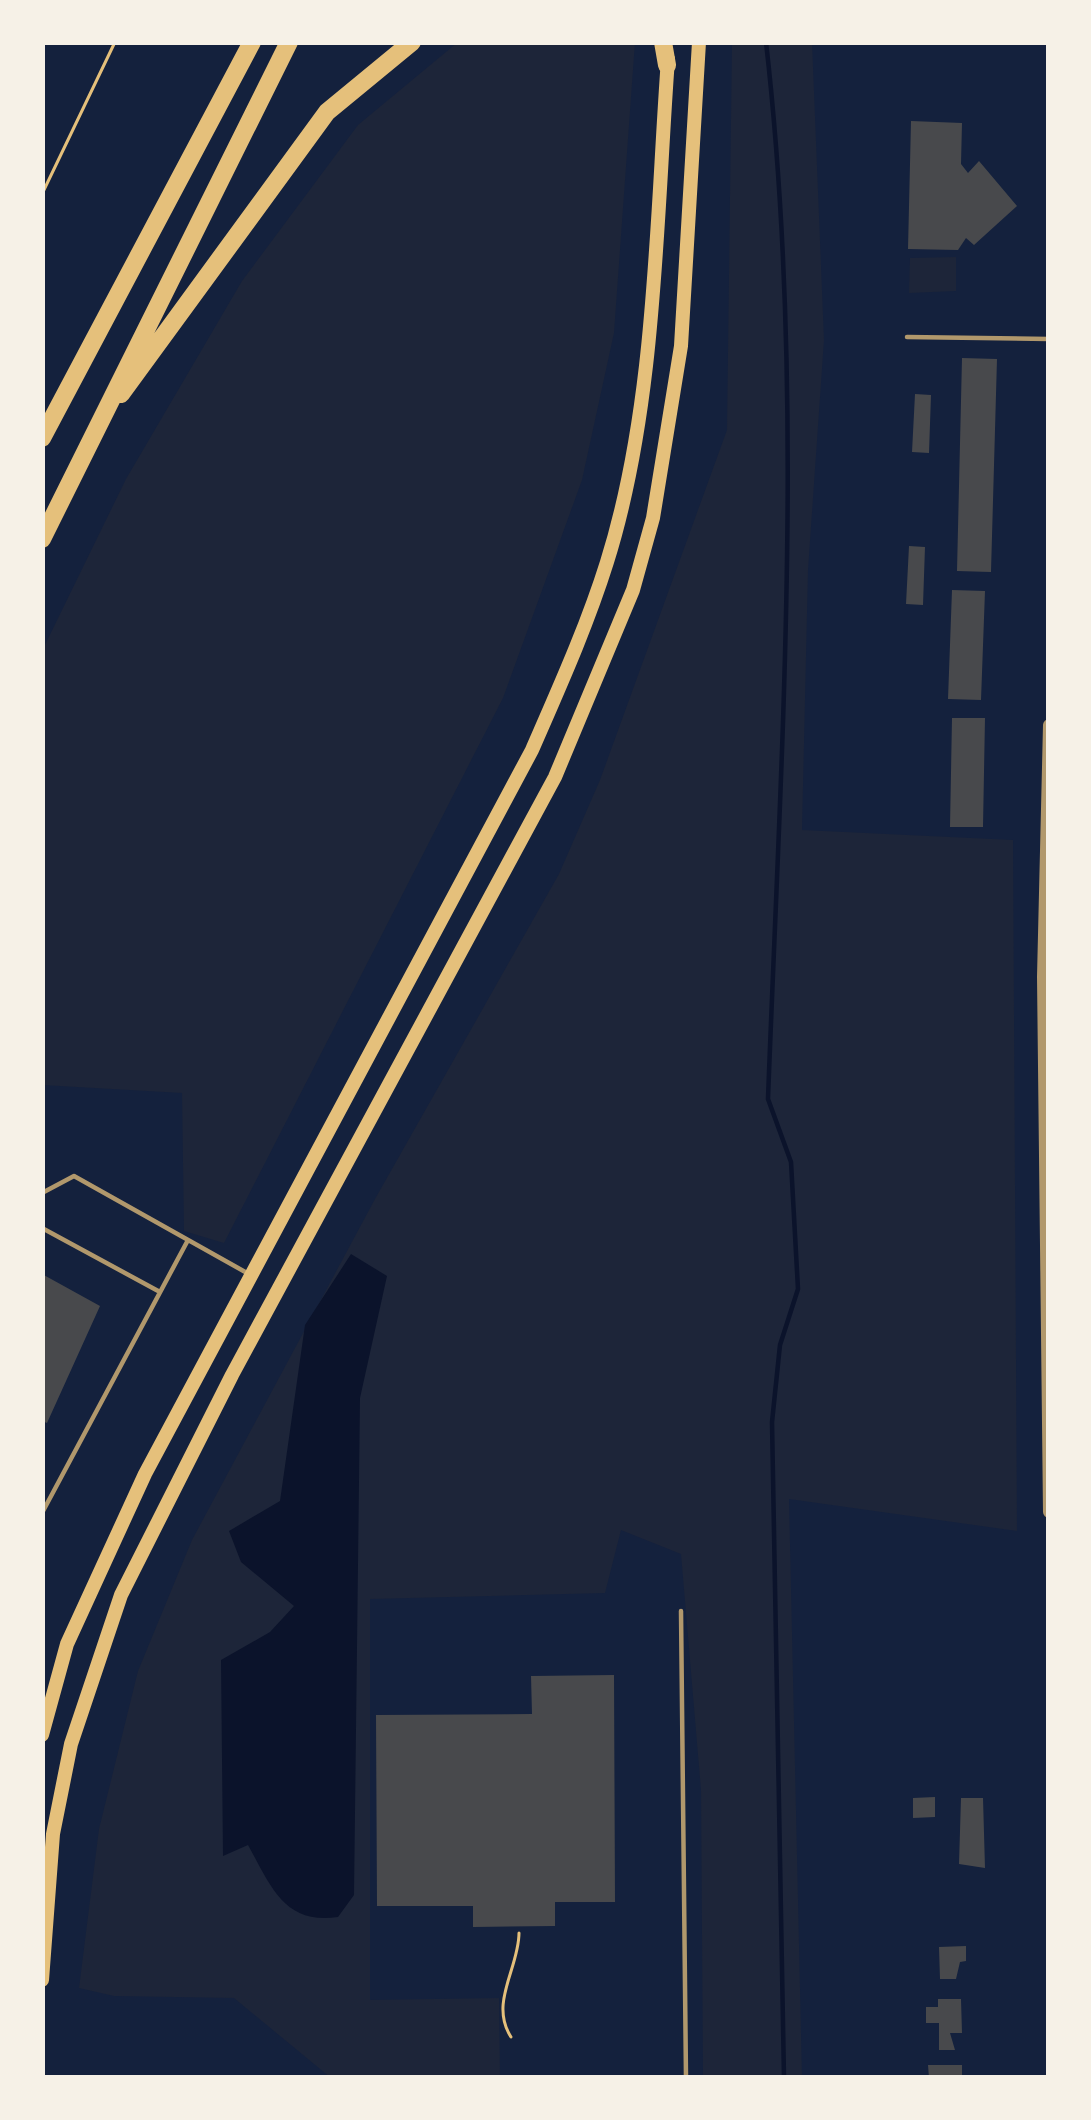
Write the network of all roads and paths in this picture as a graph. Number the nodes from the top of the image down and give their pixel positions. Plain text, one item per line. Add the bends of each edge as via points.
1 (115, 42) edge
2 (252, 42) edge
3 (289, 42) edge
4 (412, 42) edge
5 (666, 42) edge
6 (699, 42) edge
7 (667, 65) joint
8 (42, 194) edge
9 (907, 337) dead end
10 (1049, 339) edge
11 (42, 438) edge
12 (84, 447) junction
13 (42, 539) edge
14 (1049, 724) edge
15 (42, 1193) edge
16 (42, 1228) edge
17 (188, 1240) junction
18 (251, 1275) junction
19 (278, 1290) junction
20 (160, 1292) junction
21 (1049, 1512) edge
22 (42, 1513) edge
23 (682, 1611) dead end
24 (42, 1735) edge
25 (518, 1933) dead end
26 (42, 1980) edge
27 (511, 2037) dead end
28 (686, 2078) edge

1 - 8 path
2 - 11 highway
3 - 12 highway
4 - 12 highway via 327,112 284,165
5 - 7 highway
6 - 19 main road via 682,346 633,590 555,777
7 - 18 main road via 636,434 608,559 532,750
9 - 10 lane
12 - 13 highway
14 - 21 street
15 - 17 lane via 74,1176
16 - 20 lane
17 - 18 lane
17 - 20 lane
18 - 19 lane
18 - 24 main road via 103,1560 67,1644
19 - 26 main road via 121,1595 94,1664 53,1834
20 - 22 lane
23 - 28 lane
25 - 27 path via 504,1984

